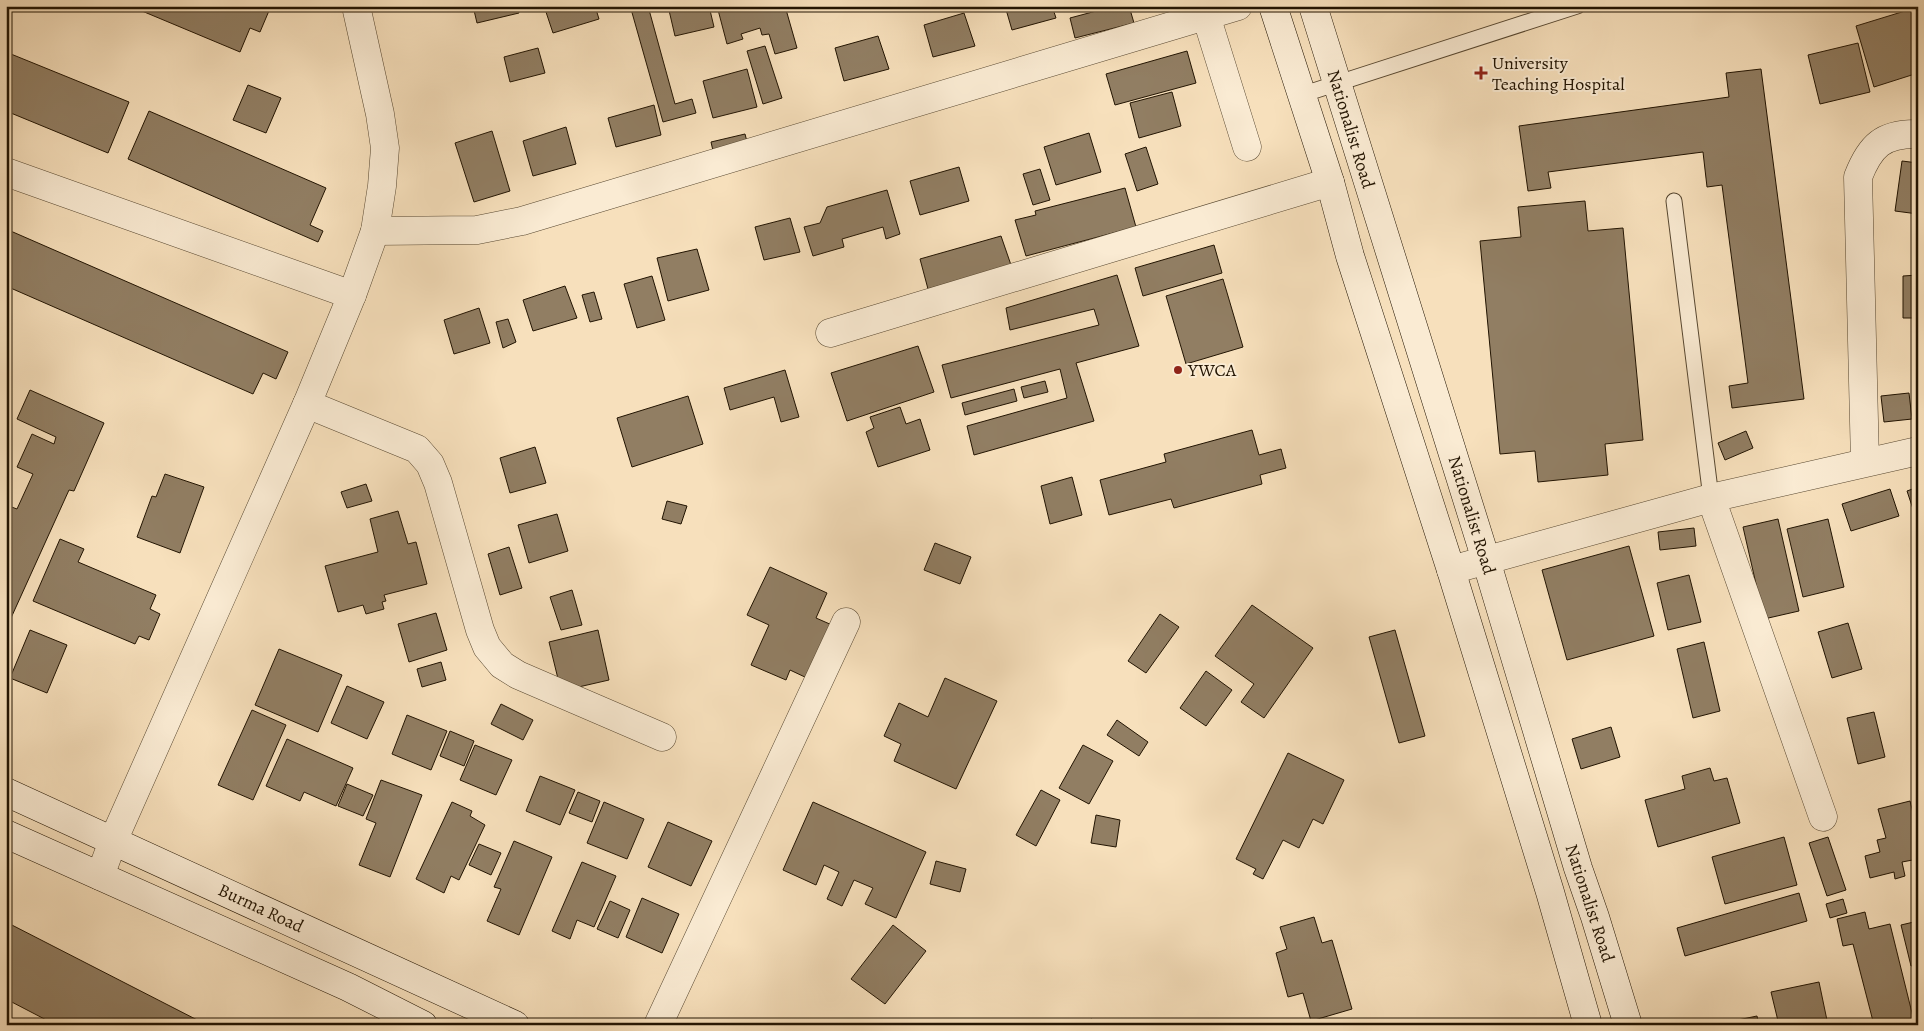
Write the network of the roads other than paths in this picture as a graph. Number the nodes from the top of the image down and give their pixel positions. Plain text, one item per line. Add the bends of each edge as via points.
1 (356, 6) edge
2 (1238, 6) edge
3 (1274, 6) edge
4 (1313, 6) edge
5 (1577, 6) edge
6 (1204, 11) edge
7 (1337, 83) junction
8 (1301, 95) junction
9 (1918, 134) edge
10 (1247, 147) dead end
11 (6, 172) edge
12 (1330, 182) junction
13 (1674, 201) dead end
14 (375, 231) junction
15 (352, 295) junction
16 (830, 333) dead end
17 (307, 404) junction
18 (1918, 451) edge
19 (1866, 462) junction
20 (1711, 498) junction
21 (1486, 560) junction
22 (1451, 570) junction
23 (846, 622) dead end
24 (662, 737) dead end
25 (6, 792) edge
26 (1822, 817) dead end
27 (6, 834) edge
28 (113, 841) junction
29 (100, 876) junction
30 (423, 1025) edge
31 (515, 1025) edge
32 (658, 1025) edge
33 (1588, 1025) edge
34 (1628, 1025) edge

1 - 14 street via 385,148
2 - 6 street
3 - 8 street, Nationalist Road
4 - 7 street, Nationalist Road
5 - 7 lane
6 - 10 street
6 - 14 street via 522,221 477,230
7 - 8 lane
7 - 21 street, Nationalist Road
8 - 12 street, Nationalist Road
9 - 19 street via 1882,140 1866,158 1858,177
11 - 15 street
12 - 16 street
12 - 22 street, Nationalist Road via 1350,256
13 - 20 lane
14 - 15 street
15 - 17 street
17 - 24 street via 416,449 430,464 480,630 487,647 502,665 532,682
17 - 28 street
18 - 19 street
19 - 20 street
20 - 21 street
20 - 26 street
21 - 22 street
21 - 34 street, Nationalist Road
22 - 33 street, Nationalist Road
23 - 32 street
25 - 28 street, Burma Road
27 - 29 street, Burma Road
28 - 29 street
28 - 31 street, Burma Road
29 - 30 street, Burma Road

